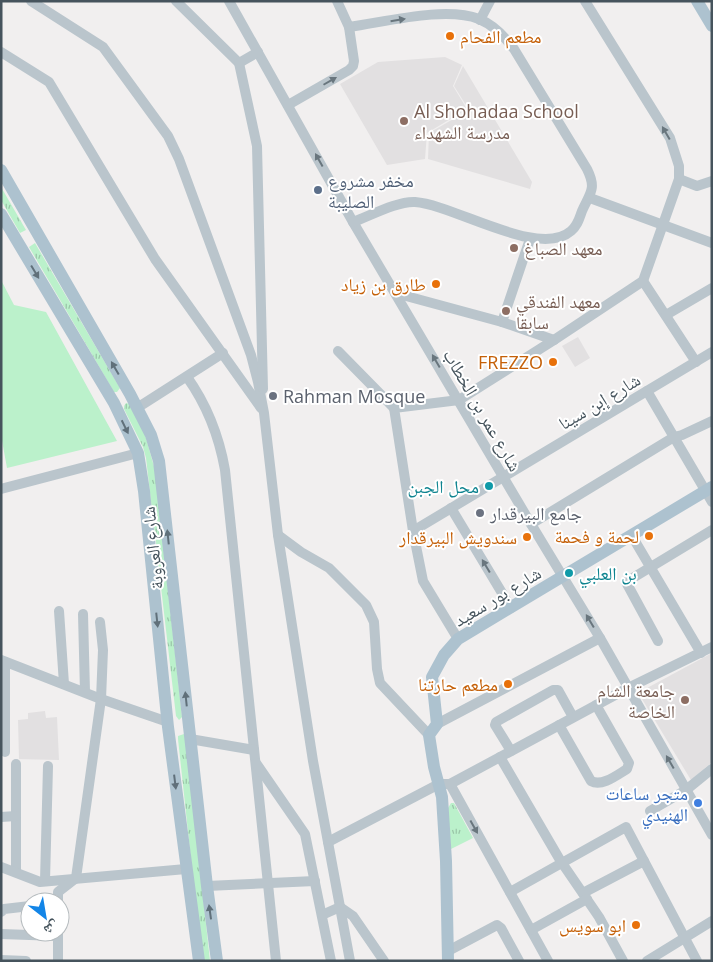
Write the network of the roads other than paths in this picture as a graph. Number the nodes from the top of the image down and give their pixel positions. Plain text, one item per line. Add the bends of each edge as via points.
1 (30, 1) edge
2 (176, 1) edge
3 (229, 1) edge
4 (337, 1) edge
5 (490, 1) edge
6 (585, 1) edge
7 (697, 1) edge
8 (480, 20) junction
9 (712, 26) edge
10 (349, 27) junction
11 (1, 52) edge
12 (258, 52) junction
13 (239, 63) junction
14 (288, 105) junction
15 (1, 170) edge
16 (679, 179) junction
17 (712, 181) edge
18 (590, 198) junction
19 (1, 214) edge
20 (353, 222) junction
21 (662, 224) junction
22 (39, 236) junction
23 (530, 239) junction
24 (712, 243) edge
25 (19, 246) junction
26 (643, 281) junction
27 (712, 288) edge
28 (396, 293) junction
29 (666, 315) junction
30 (502, 322) junction
31 (554, 340) junction
32 (338, 351) dead end
33 (712, 352) edge
34 (223, 353) junction
35 (696, 362) junction
36 (187, 377) junction
37 (647, 391) junction
38 (130, 394) junction
39 (459, 400) junction
40 (114, 404) junction
41 (137, 408) junction
42 (394, 408) junction
43 (264, 412) junction
44 (712, 421) edge
45 (674, 437) junction
46 (138, 453) junction
47 (504, 477) junction
48 (1, 489) edge
49 (710, 493) edge
50 (451, 508) junction
51 (530, 524) junction
52 (712, 530) edge
53 (413, 531) junction
54 (278, 534) junction
55 (632, 536) junction
56 (650, 567) junction
57 (562, 576) junction
58 (511, 608) junction
59 (59, 611) dead end
60 (83, 614) dead end
61 (100, 622) dead end
62 (600, 638) junction
63 (458, 639) junction
64 (658, 641) dead end
65 (712, 647) edge
66 (701, 653) junction
67 (3, 661) edge
68 (64, 684) junction
69 (628, 688) junction
70 (85, 692) junction
71 (101, 699) junction
72 (596, 705) junction
73 (573, 717) junction
74 (188, 723) junction
75 (437, 724) junction
76 (168, 725) junction
77 (559, 725) junction
78 (428, 735) junction
79 (190, 739) junction
80 (254, 750) junction
81 (511, 751) junction
82 (5, 752) dead end
83 (500, 756) junction
84 (255, 762) junction
85 (16, 764) dead end
86 (48, 766) dead end
87 (712, 769) edge
88 (445, 784) junction
89 (686, 790) junction
90 (650, 811) dead end
91 (16, 816) junction
92 (1, 817) edge
93 (712, 835) edge
94 (328, 842) junction
95 (644, 861) junction
96 (562, 862) junction
97 (1, 867) edge
98 (186, 869) junction
99 (16, 872) junction
100 (76, 878) junction
101 (45, 881) junction
102 (268, 882) junction
103 (315, 882) junction
104 (207, 886) junction
105 (58, 892) edge
106 (510, 892) junction
107 (585, 896) junction
108 (20, 907) edge
109 (340, 907) junction
110 (1, 912) edge
111 (322, 915) junction
112 (712, 921) edge
113 (531, 930) junction
114 (1, 934) edge
115 (20, 934) edge
116 (684, 938) junction
117 (58, 942) edge
118 (448, 956) edge
119 (1, 960) edge
120 (26, 961) edge
121 (58, 961) edge
122 (199, 961) edge
123 (217, 961) edge
124 (276, 961) edge
125 (331, 961) edge
126 (350, 961) edge
127 (384, 961) edge
128 (519, 961) edge
129 (548, 961) edge
130 (623, 961) edge
131 (647, 961) edge
132 (698, 961) edge

1 - 43 street via 103,47 168,136 251,355
2 - 13 street
3 - 12 street, شارع عمر بن الخطاب
4 - 10 street
5 - 8 street
16 -> 6 street via 679,166 670,138
7 - 9 main road
10 -> 8 street via 440,14
8 - 18 street via 502,35 514,49 586,169 592,185
14 -> 10 street via 351,68 354,61
11 - 34 street via 49,82 155,259
12 - 13 street
12 - 14 street, شارع عمر بن الخطاب
13 - 43 street via 257,146
20 -> 14 street, شارع عمر بن الخطاب
15 - 22 main road, شارع العروبة
16 - 17 street via 696,186
16 - 21 street
18 - 21 street
18 - 23 street via 571,231 547,240
19 - 25 main road, شارع العروبة
20 - 23 street via 406,202 416,202
20 - 28 street, شارع عمر بن الخطاب
21 - 24 street
21 - 26 street
22 - 25 main road
38 -> 22 main road, شارع العروبة
23 - 30 street
25 -> 40 main road, شارع العروبة
26 - 29 street
26 - 31 street
27 - 29 street
28 - 30 street
39 -> 28 street, شارع عمر بن الخطاب
29 - 35 street
30 - 31 street
31 - 39 street
32 - 42 street
33 - 35 street, شارع إبن سينا
34 - 36 street
34 - 43 street
35 - 37 street, شارع إبن سينا
36 - 41 street
36 - 80 street via 209,414 225,470
37 - 45 street
37 - 47 street, شارع إبن سينا
38 - 40 main road
38 - 41 main road, شارع العروبة
39 - 42 street
39 - 47 street, شارع عمر بن الخطاب
40 -> 46 main road, شارع العروبة
74 -> 41 main road, شارع العروبة via 159,461 151,435
42 - 53 street
43 - 54 street
44 - 45 street
45 - 49 street
45 - 51 street
46 - 48 street
46 -> 76 main road, شارع العروبة
47 - 50 street, شارع إبن سينا
47 - 51 street, شارع عمر بن الخطاب
49 - 55 main road, شارع بور سعيد
50 - 53 street, شارع إبن سينا
58 -> 50 street
51 - 57 street, شارع عمر بن الخطاب
52 - 56 street
53 - 63 street via 423,581
54 - 78 street via 300,552 329,568 366,606 374,622 380,683
54 - 94 street
55 - 56 street
55 - 57 main road, شارع بور سعيد
56 - 64 street via 626,583
56 - 66 street
57 - 58 main road, شارع بور سعيد
62 -> 57 street, شارع عمر بن الخطاب
58 - 63 main road, شارع بور سعيد
59 - 68 street
60 - 70 street
61 - 71 street via 103,650
62 - 69 street, شارع عمر بن الخطاب
62 - 75 street
63 - 75 main road, شارع بور سعيد via 444,655 432,677
65 - 66 street
66 - 69 street
67 - 68 street
67 - 82 street
68 - 70 street
69 - 72 street
89 -> 69 street, شارع عمر بن الخطاب
70 - 71 street
71 - 76 street
71 - 100 street
72 - 73 street
72 - 77 street via 629,763 627,769 609,779 596,784 591,781
73 - 77 street
73 - 81 street via 559,692 552,690 496,721 495,725
74 - 76 main road
74 - 79 main road, شارع العروبة
75 - 78 main road
76 -> 98 main road, شارع العروبة
77 - 81 street
78 - 88 main road via 434,767
79 - 80 street
79 - 104 main road, شارع العروبة
80 - 84 street
81 - 83 street
83 - 88 street
83 - 96 street
84 - 102 street
84 - 103 street via 305,834
85 - 91 street
86 - 101 street
87 - 89 street
88 - 94 street
88 -> 106 street
88 - 118 main road via 442,797
89 - 90 street
89 - 93 street, شارع عمر بن الخطاب
91 - 92 street
91 - 99 street
94 - 109 street
95 - 96 street via 625,826
95 - 107 street
95 - 116 street
96 - 106 street
96 - 107 street
97 - 99 street
98 - 100 street
98 - 122 main road, شارع العروبة
99 - 101 street
100 - 101 street
100 - 105 street
102 - 103 street
102 - 104 street
102 - 124 street
103 - 111 street
123 -> 104 main road, شارع العروبة
106 - 113 street
107 - 113 street
107 - 130 street
108 - 110 street
109 - 111 street
109 - 126 street
109 - 127 street via 353,916
111 - 125 street
112 - 116 street
113 - 129 street
114 - 115 street
116 - 131 street
116 - 132 street
117 - 121 street
118 - 128 street via 497,925
119 - 120 street

